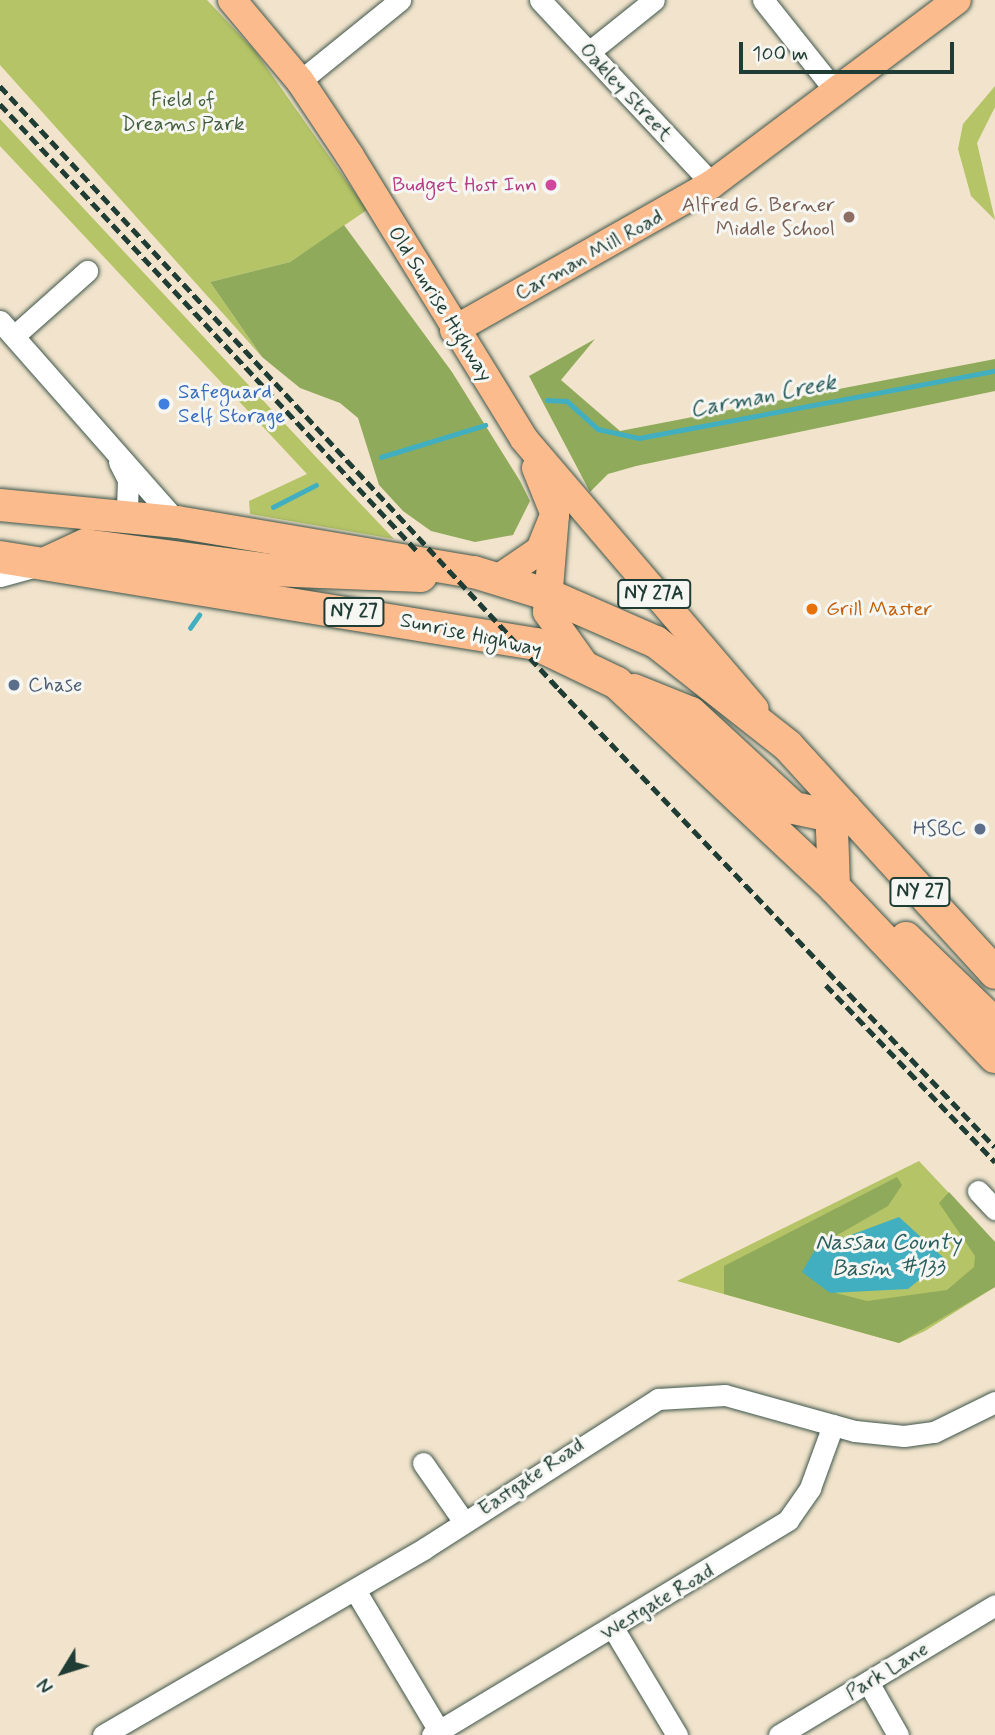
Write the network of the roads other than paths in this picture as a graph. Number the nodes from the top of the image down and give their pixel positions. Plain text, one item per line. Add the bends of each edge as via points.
1 (232, 0) edge
2 (400, 0) edge
3 (540, 0) edge
4 (654, 0) edge
5 (763, 0) edge
6 (957, 0) edge
7 (589, 52) junction
8 (300, 81) junction
9 (836, 93) junction
10 (712, 184) junction
11 (87, 271) dead end
12 (7, 328) edge
13 (454, 330) junction
14 (524, 439) junction
15 (113, 448) junction
16 (0, 505) edge
17 (127, 515) junction
18 (555, 515) junction
19 (177, 522) junction
20 (0, 557) edge
21 (48, 562) junction
22 (487, 575) junction
23 (0, 576) edge
24 (546, 594) junction
25 (604, 676) junction
26 (788, 746) junction
27 (845, 809) junction
28 (844, 897) junction
29 (995, 973) edge
30 (995, 1024) edge
31 (995, 1057) edge
32 (978, 1191) dead end
33 (995, 1209) edge
34 (995, 1402) edge
35 (833, 1425) junction
36 (423, 1463) dead end
37 (464, 1522) junction
38 (355, 1590) junction
39 (995, 1605) edge
40 (614, 1628) junction
41 (868, 1682) junction
42 (435, 1733) edge
43 (103, 1735) edge
44 (677, 1735) edge
45 (779, 1735) edge
46 (898, 1735) edge

1 - 8 main road, Old Sunrise Highway
2 - 8 street
3 - 7 street, Oakley Street
4 - 7 street
5 - 9 street
6 - 9 main road, Carman Mill Road
7 - 10 street, Oakley Street
8 - 13 main road, Old Sunrise Highway
9 - 10 main road, Carman Mill Road
10 - 13 main road, Carman Mill Road
11 - 12 street
12 - 15 street
13 - 14 main road, Old Sunrise Highway / NY 27A
14 - 18 main road, Old Sunrise Highway / NY 27A
14 - 26 main road, Old Sunrise Highway / NY 27A
15 - 17 street via 128,480
15 - 19 street
16 - 17 highway, NY 27
17 - 19 highway, NY 27
18 - 22 main road via 540,550
18 - 24 main road, Old Sunrise Highway / NY 27A
19 - 22 highway, NY 27
20 - 21 highway, Sunrise Highway / NY 27
21 - 22 highway via 85,545 372,578
21 - 23 street via 14,577
21 - 25 highway, Sunrise Highway / NY 27 via 536,644
22 - 24 highway, NY 27
24 - 25 main road, Old Sunrise Highway / NY 27A via 553,629
24 - 26 highway, NY 27 via 656,642
25 - 27 highway via 691,713 794,808 823,814
25 - 28 highway, Sunrise Highway / NY 27
26 - 27 highway, NY 27
27 - 28 highway via 832,830
27 - 29 highway, NY 27
28 - 30 highway via 931,959
28 - 31 highway, Sunrise Highway / NY 27
32 - 33 street
34 - 35 street, Eastgate Road via 934,1432 904,1436
35 - 37 street, Eastgate Road via 725,1395 658,1399
35 - 40 street, Westgate Road via 810,1488 788,1520
36 - 37 street
37 - 38 street, Eastgate Road
38 - 42 street
38 - 43 street, Eastgate Road
39 - 41 street, Park Lane
40 - 42 street, Westgate Road
40 - 44 street
41 - 45 street, Park Lane
41 - 46 street

